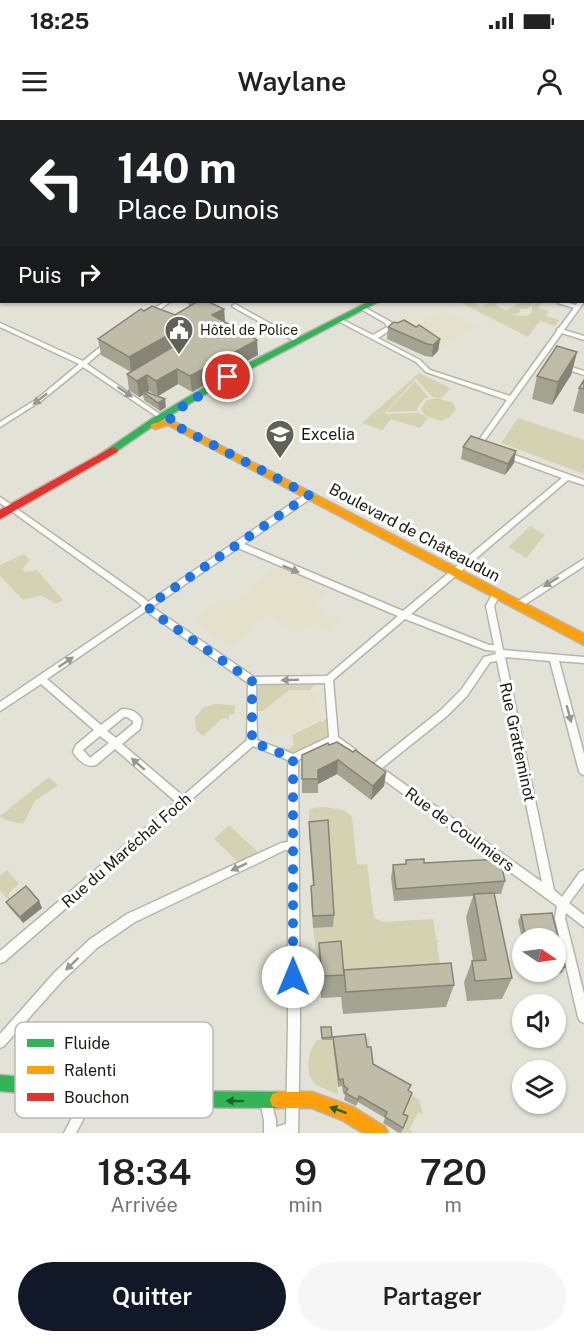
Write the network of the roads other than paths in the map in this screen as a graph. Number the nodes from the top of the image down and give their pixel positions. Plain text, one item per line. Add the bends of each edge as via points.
1 (166, 303) edge
2 (579, 304) edge
3 (235, 306) dead end
4 (366, 306) edge
5 (145, 317) edge
6 (339, 320) junction
7 (0, 325) edge
8 (559, 330) junction
9 (375, 337) junction
10 (584, 338) edge
11 (114, 339) edge
12 (298, 341) junction
13 (539, 359) junction
14 (83, 364) junction
15 (245, 370) junction
16 (584, 373) edge
17 (511, 399) junction
18 (167, 418) junction
19 (0, 425) edge
20 (567, 477) junction
21 (584, 483) edge
22 (309, 495) junction
23 (0, 499) edge
24 (13, 509) junction
25 (0, 515) edge
26 (238, 545) junction
27 (584, 562) edge
28 (456, 572) junction
29 (497, 593) junction
30 (518, 605) junction
31 (148, 606) junction
32 (403, 615) junction
33 (584, 640) edge
34 (499, 652) junction
35 (554, 658) junction
36 (584, 660) edge
37 (329, 679) junction
38 (41, 680) junction
39 (252, 681) junction
40 (0, 707) edge
41 (100, 731) junction
42 (334, 739) junction
43 (252, 742) junction
44 (116, 744) junction
45 (293, 758) junction
46 (366, 762) junction
47 (584, 771) edge
48 (183, 802) junction
49 (293, 846) junction
50 (584, 875) edge
51 (549, 893) junction
52 (562, 905) junction
53 (584, 922) edge
54 (0, 958) edge
55 (584, 1017) edge
56 (17, 1022) edge
57 (15, 1024) edge
58 (0, 1041) edge
59 (0, 1083) edge
60 (15, 1085) edge
61 (294, 1099) junction
62 (213, 1100) edge
63 (266, 1101) junction
64 (78, 1118) edge
65 (292, 1130) edge
66 (70, 1133) edge
67 (272, 1133) edge
68 (379, 1133) edge

1 - 5 street
2 - 8 street
3 - 12 street
4 - 6 main road
4 - 9 street via 388,322 390,328
6 - 9 street
6 - 12 main road
7 - 14 street
8 - 10 street
8 - 13 street
9 - 17 street via 418,361 428,371
11 - 14 street
12 - 15 main road
13 - 16 street
13 - 17 street
14 -> 18 street
14 -> 19 street via 34,404
15 - 18 main road
15 - 18 main road
17 - 20 street via 482,444
18 - 22 main road, Boulevard de Châteaudun
18 - 24 main road
20 - 21 street
20 - 28 street
22 - 26 street
22 - 28 main road, Boulevard de Châteaudun
23 - 24 street
24 - 25 main road
24 - 31 street
26 - 31 street
26 -> 32 street
27 -> 30 street
28 - 29 main road, Boulevard de Châteaudun
28 - 32 street
29 - 30 main road, Boulevard de Châteaudun
29 - 34 street, Rue Gratteminot via 490,606
30 - 33 main road, Boulevard de Châteaudun
38 -> 31 street
31 - 39 street
32 - 34 street
32 - 37 street
34 - 35 street
34 - 46 street via 488,659 444,713
34 - 51 street, Rue Gratteminot
35 - 36 street
35 -> 47 street
37 -> 39 street
37 - 42 street
38 - 40 street
38 - 41 street
39 - 43 street
41 - 44 street
41 - 44 street via 79,748 78,752 88,762
41 - 44 street via 122,713 138,720 137,726
42 - 45 street
42 - 46 street, Rue de Coulmiers
43 - 45 street
43 - 48 street, Rue du Maréchal Foch
48 -> 44 street
45 - 49 street
46 - 51 street, Rue de Coulmiers
48 - 54 street, Rue du Maréchal Foch
49 -> 56 street via 284,846 131,918 93,944
49 - 61 street
50 - 52 street
51 - 52 street, Rue de Coulmiers
52 - 53 street, Rue de Coulmiers
52 - 55 street via 560,918
57 -> 58 street
59 - 60 main road
61 - 63 main road
61 - 65 street
68 -> 61 main road via 347,1113 312,1100
63 -> 62 main road
63 - 67 street
64 - 66 street
65 - 67 street

